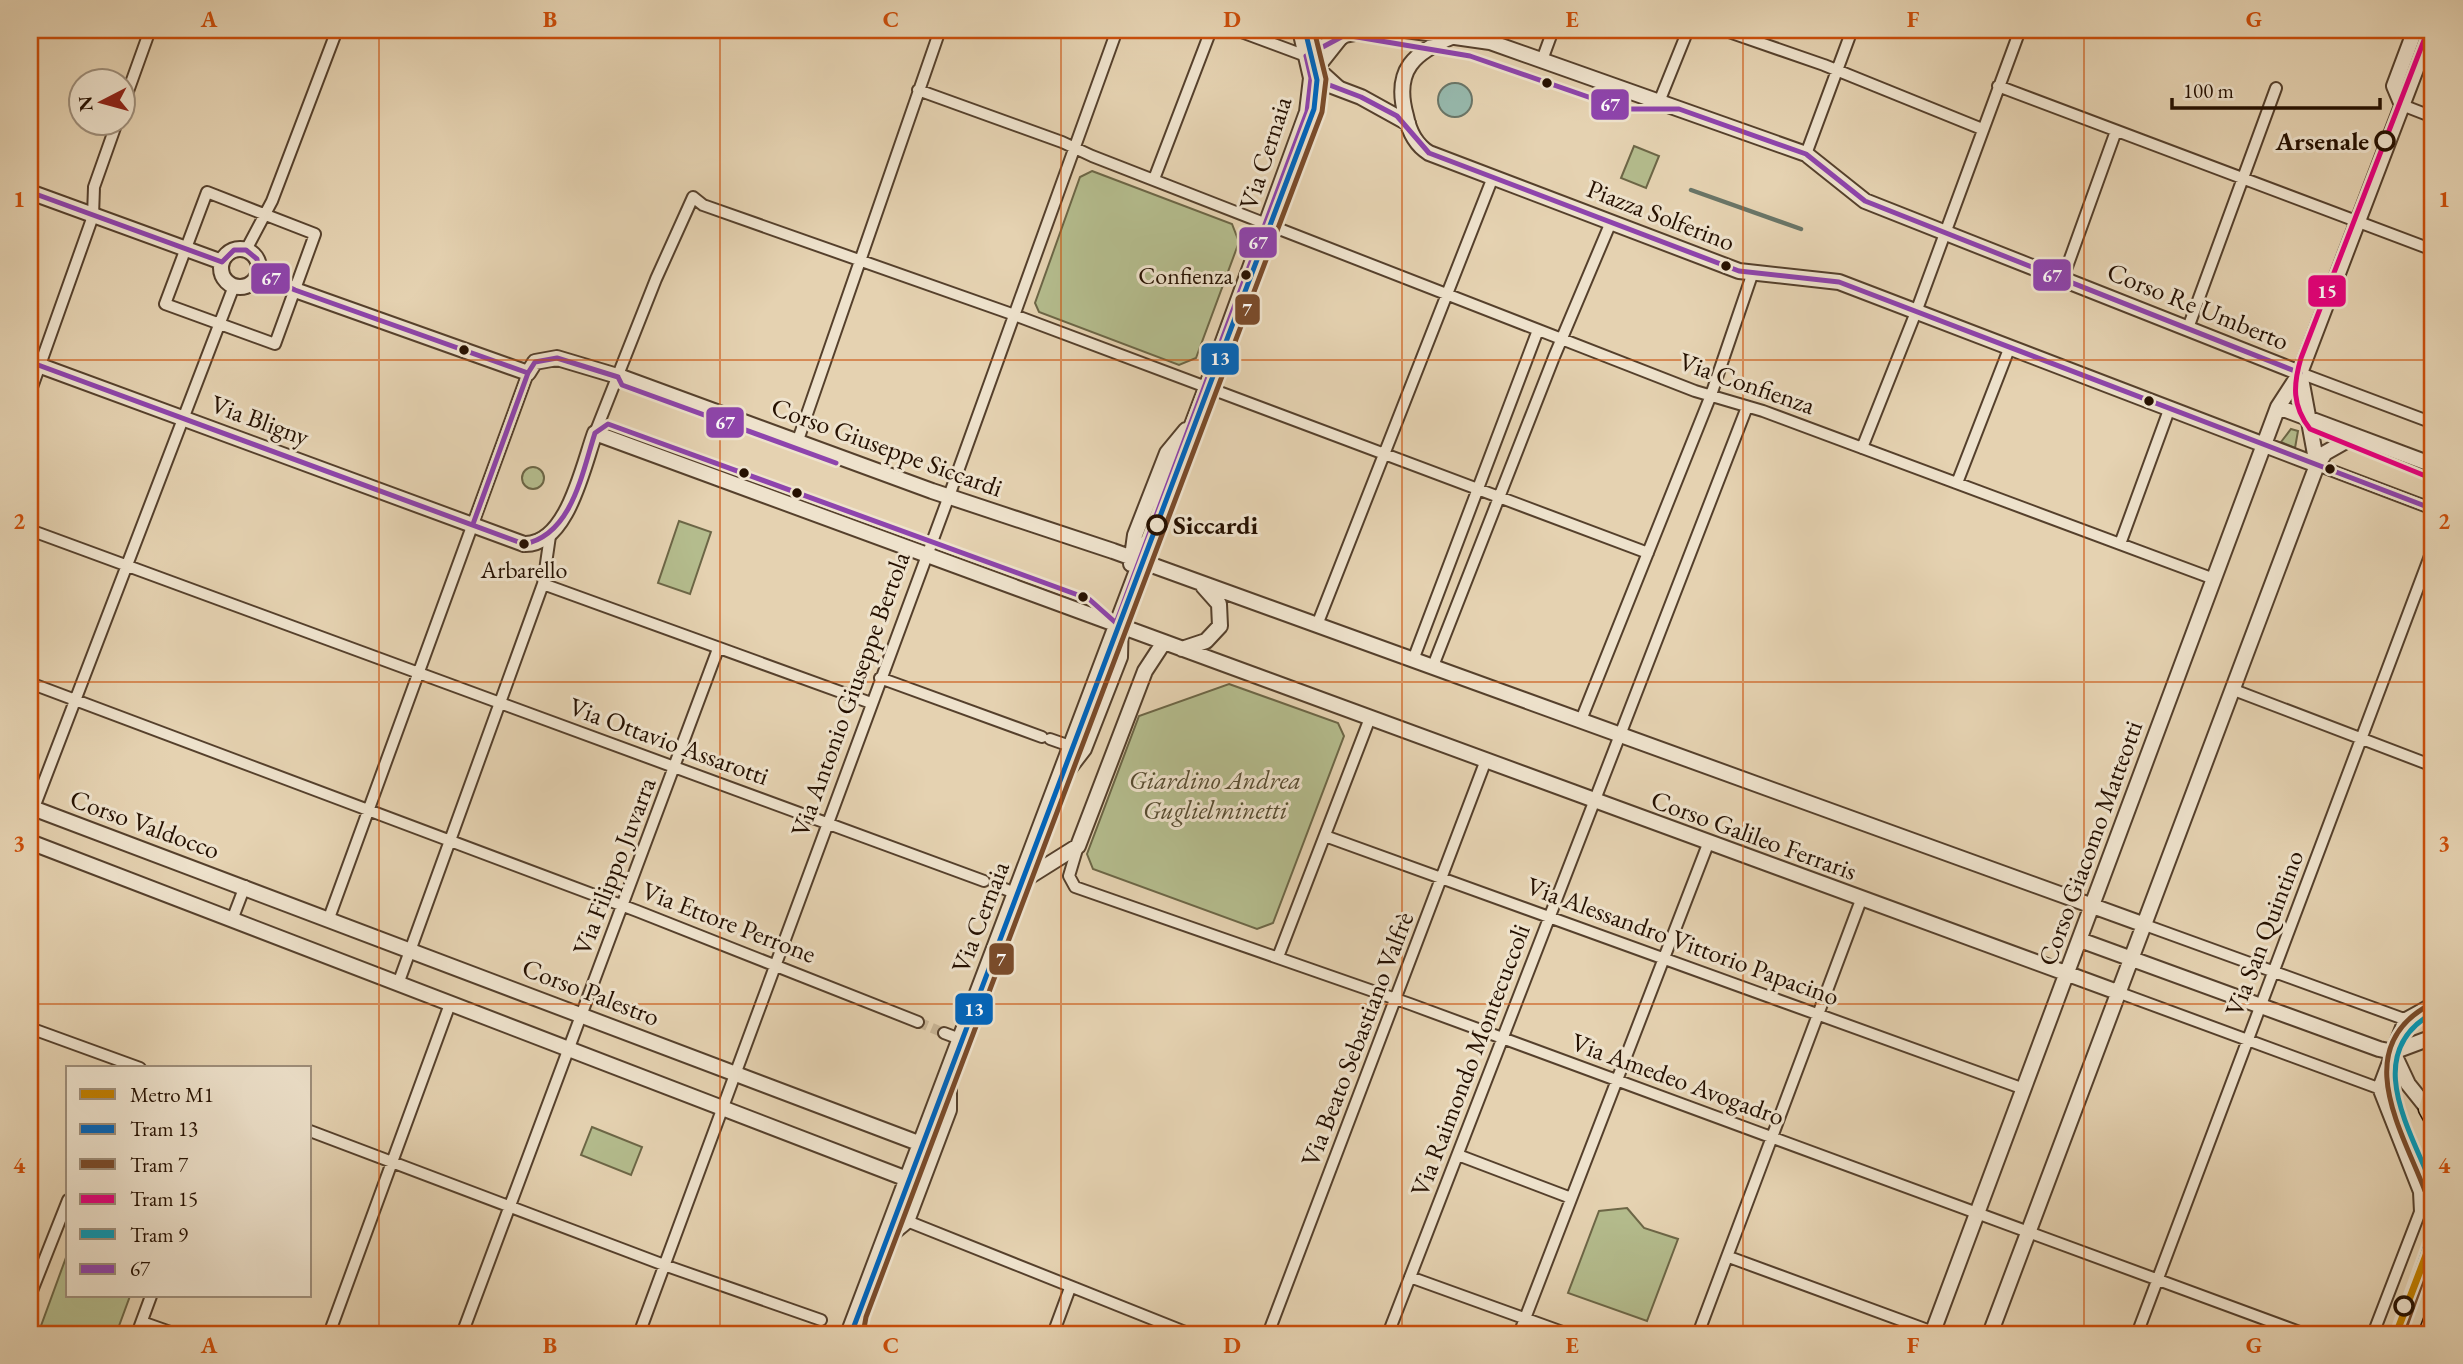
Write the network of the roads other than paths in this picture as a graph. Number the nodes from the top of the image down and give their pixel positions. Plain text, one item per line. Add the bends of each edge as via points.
1 (150, 30) edge
2 (337, 30) edge
3 (940, 30) edge
4 (1116, 30) edge
5 (1211, 30) edge
6 (1236, 30) edge
7 (1300, 30) edge
8 (1371, 30) edge
9 (1406, 30) edge
10 (1553, 30) edge
11 (1688, 30) edge
12 (1723, 30) edge
13 (1852, 30) edge
14 (2020, 30) edge
15 (2415, 30) edge
16 (2431, 30) edge
17 (1346, 33) edge
18 (1454, 36) junction
19 (1306, 56) junction
20 (1542, 60) junction
21 (136, 69) edge
22 (1838, 71) junction
23 (1315, 73) junction
24 (1998, 86) junction
25 (2276, 88) dead end
26 (918, 90) junction
27 (1659, 102) junction
28 (2402, 105) junction
29 (2433, 117) edge
30 (1408, 124) junction
31 (1982, 129) junction
32 (2116, 131) junction
33 (112, 136) edge
34 (1073, 149) junction
35 (1807, 155) junction
36 (1493, 177) junction
37 (1154, 179) junction
38 (2243, 179) junction
39 (30, 192) edge
40 (263, 214) junction
41 (93, 216) junction
42 (1611, 222) junction
43 (2358, 222) junction
44 (1268, 223) junction
45 (1945, 233) junction
46 (185, 249) junction
47 (246, 250) junction
48 (2433, 250) edge
49 (861, 260) junction
50 (222, 262) junction
51 (259, 273) junction
52 (1752, 275) junction
53 (2063, 278) junction
54 (233, 286) junction
55 (295, 290) junction
56 (1448, 293) junction
57 (1916, 312) junction
58 (1015, 316) junction
59 (219, 325) junction
60 (2188, 328) junction
61 (1538, 330) junction
62 (1561, 340) junction
63 (2008, 349) junction
64 (35, 364) edge
65 (528, 373) junction
66 (2300, 373) junction
67 (618, 377) junction
68 (1206, 388) junction
69 (30, 393) edge
70 (1711, 396) junction
71 (1747, 407) junction
72 (2278, 407) junction
73 (2169, 410) junction
74 (183, 417) junction
75 (2309, 419) junction
76 (2433, 424) edge
77 (595, 433) junction
78 (2355, 436) junction
79 (799, 440) junction
80 (2264, 444) junction
81 (1862, 448) junction
82 (1383, 453) junction
83 (2317, 465) junction
84 (2433, 465) edge
85 (1957, 483) junction
86 (1476, 489) junction
87 (949, 496) junction
88 (1498, 498) junction
89 (2433, 509) edge
90 (473, 524) junction
91 (30, 530) edge
92 (550, 536) junction
93 (2120, 544) junction
94 (2433, 548) edge
95 (926, 553) junction
96 (1648, 553) junction
97 (1135, 559) junction
98 (127, 568) junction
99 (2214, 579) junction
100 (1198, 582) junction
101 (543, 584) junction
102 (1120, 619) junction
103 (1317, 625) junction
104 (1164, 642) junction
105 (718, 649) junction
106 (1182, 649) junction
107 (1413, 660) junction
108 (1433, 666) junction
109 (420, 674) junction
110 (880, 678) junction
111 (30, 683) edge
112 (2234, 690) junction
113 (75, 700) junction
114 (499, 703) junction
115 (871, 704) junction
116 (1370, 718) junction
117 (1581, 720) junction
118 (1619, 734) junction
119 (2362, 740) junction
120 (1070, 746) junction
121 (1486, 760) junction
122 (2433, 766) edge
123 (675, 768) junction
124 (1056, 783) junction
125 (1595, 802) junction
126 (369, 810) junction
127 (31, 811) edge
128 (828, 824) junction
129 (1325, 836) junction
130 (448, 840) junction
131 (30, 842) edge
132 (1708, 844) junction
133 (1078, 846) junction
134 (1443, 879) junction
135 (984, 881) dead end
136 (245, 886) junction
137 (997, 886) dead end
138 (1017, 888) junction
139 (1861, 900) junction
140 (624, 906) junction
141 (2093, 906) junction
142 (329, 918) junction
143 (1550, 918) junction
144 (232, 920) junction
145 (2145, 925) junction
146 (2080, 940) junction
147 (409, 949) junction
148 (1278, 957) junction
149 (1663, 958) junction
150 (2132, 960) junction
151 (775, 964) junction
152 (2068, 973) junction
153 (2275, 973) junction
154 (398, 984) junction
155 (2120, 993) junction
156 (1396, 1000) junction
157 (2433, 1003) edge
158 (450, 1004) junction
159 (2261, 1006) junction
160 (583, 1015) junction
161 (1819, 1015) junction
162 (2404, 1019) junction
163 (918, 1022) tunnel mouth
164 (30, 1028) edge
165 (944, 1033) tunnel mouth
166 (2433, 1037) edge
167 (960, 1039) junction
168 (1503, 1039) junction
169 (2247, 1041) junction
170 (569, 1049) junction
171 (2393, 1052) junction
172 (112, 1063) edge
173 (949, 1067) junction
174 (734, 1073) junction
175 (1615, 1080) junction
176 (2378, 1088) junction
177 (2024, 1089) junction
178 (2432, 1107) edge
179 (720, 1108) junction
180 (312, 1133) edge
181 (1771, 1137) junction
182 (921, 1144) junction
183 (1458, 1155) junction
184 (391, 1162) junction
185 (907, 1179) junction
186 (1571, 1198) junction
187 (509, 1206) junction
188 (66, 1211) edge
189 (1977, 1214) junction
190 (907, 1221) junction
191 (2029, 1233) junction
192 (883, 1241) junction
193 (1729, 1257) junction
194 (661, 1263) junction
195 (2433, 1265) edge
196 (1410, 1277) junction
197 (2158, 1280) junction
198 (31, 1288) edge
199 (1070, 1289) junction
200 (150, 1298) edge
201 (1524, 1319) junction
202 (821, 1320) dead end
203 (142, 1322) junction
204 (1932, 1333) edge
205 (137, 1334) edge
206 (177, 1334) edge
207 (329, 1334) edge
208 (462, 1334) edge
209 (639, 1334) edge
210 (849, 1334) edge
211 (1053, 1334) edge
212 (1191, 1334) edge
213 (1268, 1334) edge
214 (1388, 1334) edge
215 (1519, 1334) edge
216 (1568, 1334) edge
217 (1698, 1334) edge
218 (1990, 1334) edge
219 (2137, 1334) edge
220 (2305, 1334) edge
221 (2373, 1334) edge
222 (2407, 1334) edge

1 - 21 street
2 - 40 street
3 - 26 street
4 - 34 street, Via Antonio Giuseppe Bertola
5 - 37 street
6 - 19 street
7 - 19 street, Via Cernaia
8 - 17 street
9 - 18 street
10 - 20 street
11 - 27 street
12 - 22 street
13 - 22 street
14 - 24 street
15 - 28 street, Corso Giacomo Matteotti via 2394,86
16 - 28 street, Corso Giacomo Matteotti
17 - 19 street
17 - 23 street
18 - 20 street via 1483,40
18 - 30 street, Piazza Solferino via 1424,50 1406,71 1401,94
19 - 23 street, Via Cernaia
20 - 27 street
22 - 31 street
22 - 35 street
23 - 30 street, Piazza Solferino
23 - 44 street, Via Cernaia
24 - 31 street
24 - 32 street
25 - 38 street
26 - 34 street, Via Confienza
26 - 49 street
27 - 35 street
28 - 29 street
28 - 43 street, Corso Giacomo Matteotti
30 - 36 street, Piazza Solferino via 1425,150
31 - 45 street
32 - 38 street
32 - 53 street
33 - 41 street via 94,187
34 - 37 street, Via Confienza
34 - 58 street, Via Antonio Giuseppe Bertola
35 - 45 street via 1865,201
36 - 42 street, Piazza Solferino
36 - 56 street
37 - 44 street, Via Confienza
38 - 43 street
38 - 60 street
39 - 41 street
40 - 46 street via 207,192
40 - 47 street
40 - 55 street via 315,234
41 - 46 street
41 - 64 street
42 - 52 street, Piazza Solferino
42 - 62 street
43 - 48 street
43 - 66 street, Corso Giacomo Matteotti
44 - 56 street, Via Confienza
44 - 68 street, Via Cernaia
45 - 53 street, Corso Re Umberto
45 - 57 street
46 - 50 street
46 - 59 street via 165,304
47 - 50 street via 234,250
47 - 51 street via 257,259
49 - 58 street
49 - 67 street via 703,205 693,197
49 - 79 street
50 - 54 street via 224,279
51 - 54 street via 246,287
51 - 55 street
52 - 57 street, Piazza Solferino via 1839,282
52 - 70 street
53 - 60 street, Corso Re Umberto
54 - 59 street
55 - 59 street via 275,344
55 - 65 street
56 - 61 street, Via Confienza
56 - 82 street
57 - 63 street
57 - 81 street
58 - 68 street
58 - 87 street, Via Antonio Giuseppe Bertola
59 - 74 street
60 - 66 street, Corso Re Umberto
61 - 62 street, Via Confienza
61 - 86 street
62 - 70 street, Via Confienza
62 - 88 street
63 - 73 street
63 - 85 street
64 - 69 street
64 - 74 street, Via Bligny
65 - 67 street, Corso Giuseppe Siccardi via 535,362 557,358
65 - 90 street
66 - 72 street, Corso Giacomo Matteotti
66 - 75 street
66 - 76 street, Corso Re Umberto
67 - 77 street
67 - 79 street, Corso Giuseppe Siccardi
68 - 82 street
68 - 97 street, Via Cernaia
70 - 71 street, Via Confienza
70 - 96 street
71 - 81 street, Via Confienza
71 - 118 street, Via Raimondo Montecuccoli
72 - 75 street
72 - 80 street, Corso Giacomo Matteotti
73 - 80 street
73 - 93 street
74 - 90 street, Via Bligny
74 - 98 street
75 - 78 street
75 - 83 street
77 - 92 street via 564,516
77 - 95 street
78 - 83 street via 2325,453
78 - 84 street
79 - 87 street, Corso Giuseppe Siccardi
80 - 83 street
80 - 99 street, Corso Giacomo Matteotti
81 - 85 street, Via Confienza
82 - 86 street
82 - 103 street
83 - 89 street
83 - 112 street
85 - 93 street, Via Confienza
86 - 88 street
86 - 107 street
87 - 95 street, Via Antonio Giuseppe Bertola
87 - 97 street, Corso Giuseppe Siccardi
88 - 96 street
88 - 108 street
90 - 92 street, Via Bligny via 524,544
90 - 109 street
91 - 98 street, Via Ottavio Assarotti
92 - 101 street
93 - 99 street, Via Confienza
94 - 119 street, Via San Quintino
95 - 102 street
95 - 110 street, Via Antonio Giuseppe Bertola
96 - 117 street
97 - 100 street, Corso Galileo Ferraris
97 - 102 street, Via Cernaia
98 - 109 street, Via Ottavio Assarotti
98 - 113 street
99 - 141 street, Corso Giacomo Matteotti
100 - 103 street, Corso Galileo Ferraris
100 - 106 street via 1216,598 1220,626 1206,641
101 - 105 street
101 - 114 street
102 - 104 street, Corso Galileo Ferraris
102 - 120 street, Via Cernaia
102 - 124 street, Via Cernaia via 1120,657 1084,749
103 - 107 street, Corso Galileo Ferraris
104 - 106 street, Corso Galileo Ferraris
104 - 133 street via 1145,671
105 - 115 street
105 - 123 street, Via Filippo Juvarra
106 - 116 street, Corso Galileo Ferraris
107 - 108 street, Corso Galileo Ferraris
108 - 117 street, Corso Galileo Ferraris
109 - 114 street, Via Ottavio Assarotti
109 - 126 street
110 - 115 street, Via Antonio Giuseppe Bertola
110 - 120 street
111 - 113 street, Via Ettore Perrone
112 - 119 street
112 - 145 street
113 - 126 street, Via Ettore Perrone
113 - 127 street
114 - 123 street, Via Ottavio Assarotti
114 - 130 street
115 - 128 street, Via Antonio Giuseppe Bertola
116 - 121 street, Corso Galileo Ferraris
116 - 129 street
117 - 118 street, Corso Galileo Ferraris
118 - 125 street, Via Raimondo Montecuccoli
118 - 141 street, Corso Galileo Ferraris
119 - 122 street
119 - 153 street, Via San Quintino
120 - 124 street, Via Cernaia
121 - 125 street, Corso Galileo Ferraris
121 - 134 street, Via Beato Sebastiano Valfrè
123 - 128 street, Via Ottavio Assarotti
123 - 140 street, Via Filippo Juvarra
124 - 138 street, Via Cernaia
125 - 132 street, Corso Galileo Ferraris
125 - 143 street, Via Raimondo Montecuccoli
126 - 130 street, Via Ettore Perrone
126 - 142 street
127 - 136 street, Corso Valdocco
128 - 135 street, Via Ottavio Assarotti
128 - 151 street, Via Antonio Giuseppe Bertola
129 - 134 street, Via Alessandro Vittorio Papacino
129 - 148 street
130 - 140 street, Via Ettore Perrone
130 - 147 street
131 - 144 street
132 - 139 street, Corso Galileo Ferraris
132 - 149 street
133 - 138 street
133 - 148 street, Via Amedeo Avogadro via 1069,876 1075,887
134 - 143 street, Via Alessandro Vittorio Papacino
134 - 156 street, Via Beato Sebastiano Valfrè
136 - 142 street, Corso Palestro
136 - 144 street
137 - 138 street
138 - 167 street, Via Cernaia
139 - 152 street, Corso Galileo Ferraris
139 - 161 street
140 - 151 street, Via Ettore Perrone
140 - 160 street, Via Filippo Juvarra
141 - 145 street, Corso Galileo Ferraris
141 - 146 street, Corso Giacomo Matteotti
142 - 147 street, Corso Palestro
143 - 149 street, Via Alessandro Vittorio Papacino
143 - 168 street, Via Raimondo Montecuccoli
144 - 154 street
145 - 150 street
145 - 153 street, Corso Galileo Ferraris
146 - 150 street
146 - 152 street, Corso Giacomo Matteotti
147 - 154 street
147 - 160 street, Corso Palestro
148 - 156 street, Via Amedeo Avogadro
149 - 161 street, Via Alessandro Vittorio Papacino
149 - 175 street
150 - 155 street
150 - 159 street
151 - 163 street, Via Ettore Perrone
151 - 174 street, Via Antonio Giuseppe Bertola
152 - 155 street, Corso Galileo Ferraris
152 - 177 street, Corso Giacomo Matteotti
153 - 159 street, Via San Quintino
153 - 162 street, Corso Galileo Ferraris
154 - 158 street
155 - 169 street, Corso Galileo Ferraris
155 - 191 street
156 - 168 street, Via Amedeo Avogadro
156 - 213 street, Via Beato Sebastiano Valfrè
157 - 162 street
158 - 170 street
158 - 184 street
159 - 169 street, Via San Quintino
159 - 171 street
160 - 170 street, Via Filippo Juvarra
160 - 174 street, Corso Palestro
161 - 177 street, Via Alessandro Vittorio Papacino
161 - 181 street
162 - 171 street
164 - 172 street
165 - 167 street
166 - 171 street
167 - 173 street, Via Cernaia
168 - 175 street, Via Amedeo Avogadro
168 - 183 street, Via Raimondo Montecuccoli
169 - 176 street, Corso Galileo Ferraris
169 - 197 street, Via San Quintino
170 - 179 street
170 - 187 street, Via Filippo Juvarra
171 - 176 street
171 - 178 street via 2408,1084
173 - 182 street, Via Cernaia
173 - 190 street, Via Cernaia via 948,1110
174 - 179 street, Via Antonio Giuseppe Bertola
174 - 182 street, Corso Palestro
175 - 181 street, Via Amedeo Avogadro
175 - 186 street
176 - 221 street via 2419,1192 2420,1212
177 - 189 street, Corso Giacomo Matteotti
179 - 185 street
179 - 194 street, Via Antonio Giuseppe Bertola
180 - 184 street
181 - 189 street, Via Amedeo Avogadro
181 - 193 street
182 - 185 street, Via Cernaia
183 - 186 street
183 - 196 street, Via Raimondo Montecuccoli
184 - 187 street
184 - 207 street
185 - 192 street, Via Cernaia
186 - 201 street
187 - 194 street
187 - 208 street, Via Filippo Juvarra
188 - 198 street
189 - 191 street, Via Amedeo Avogadro
189 - 204 street, Corso Giacomo Matteotti
190 - 192 street, Via Cernaia
190 - 199 street
191 - 197 street, Via Amedeo Avogadro
191 - 218 street
192 - 210 street, Via Cernaia
193 - 204 street
193 - 217 street
194 - 202 street
194 - 209 street, Via Antonio Giuseppe Bertola
195 - 222 main road
196 - 201 street
196 - 214 street, Via Raimondo Montecuccoli
197 - 219 street, Via San Quintino
197 - 220 street, Via Amedeo Avogadro
199 - 211 street
199 - 212 street
200 - 203 street
201 - 215 street
201 - 216 street
203 - 205 street
203 - 206 street

